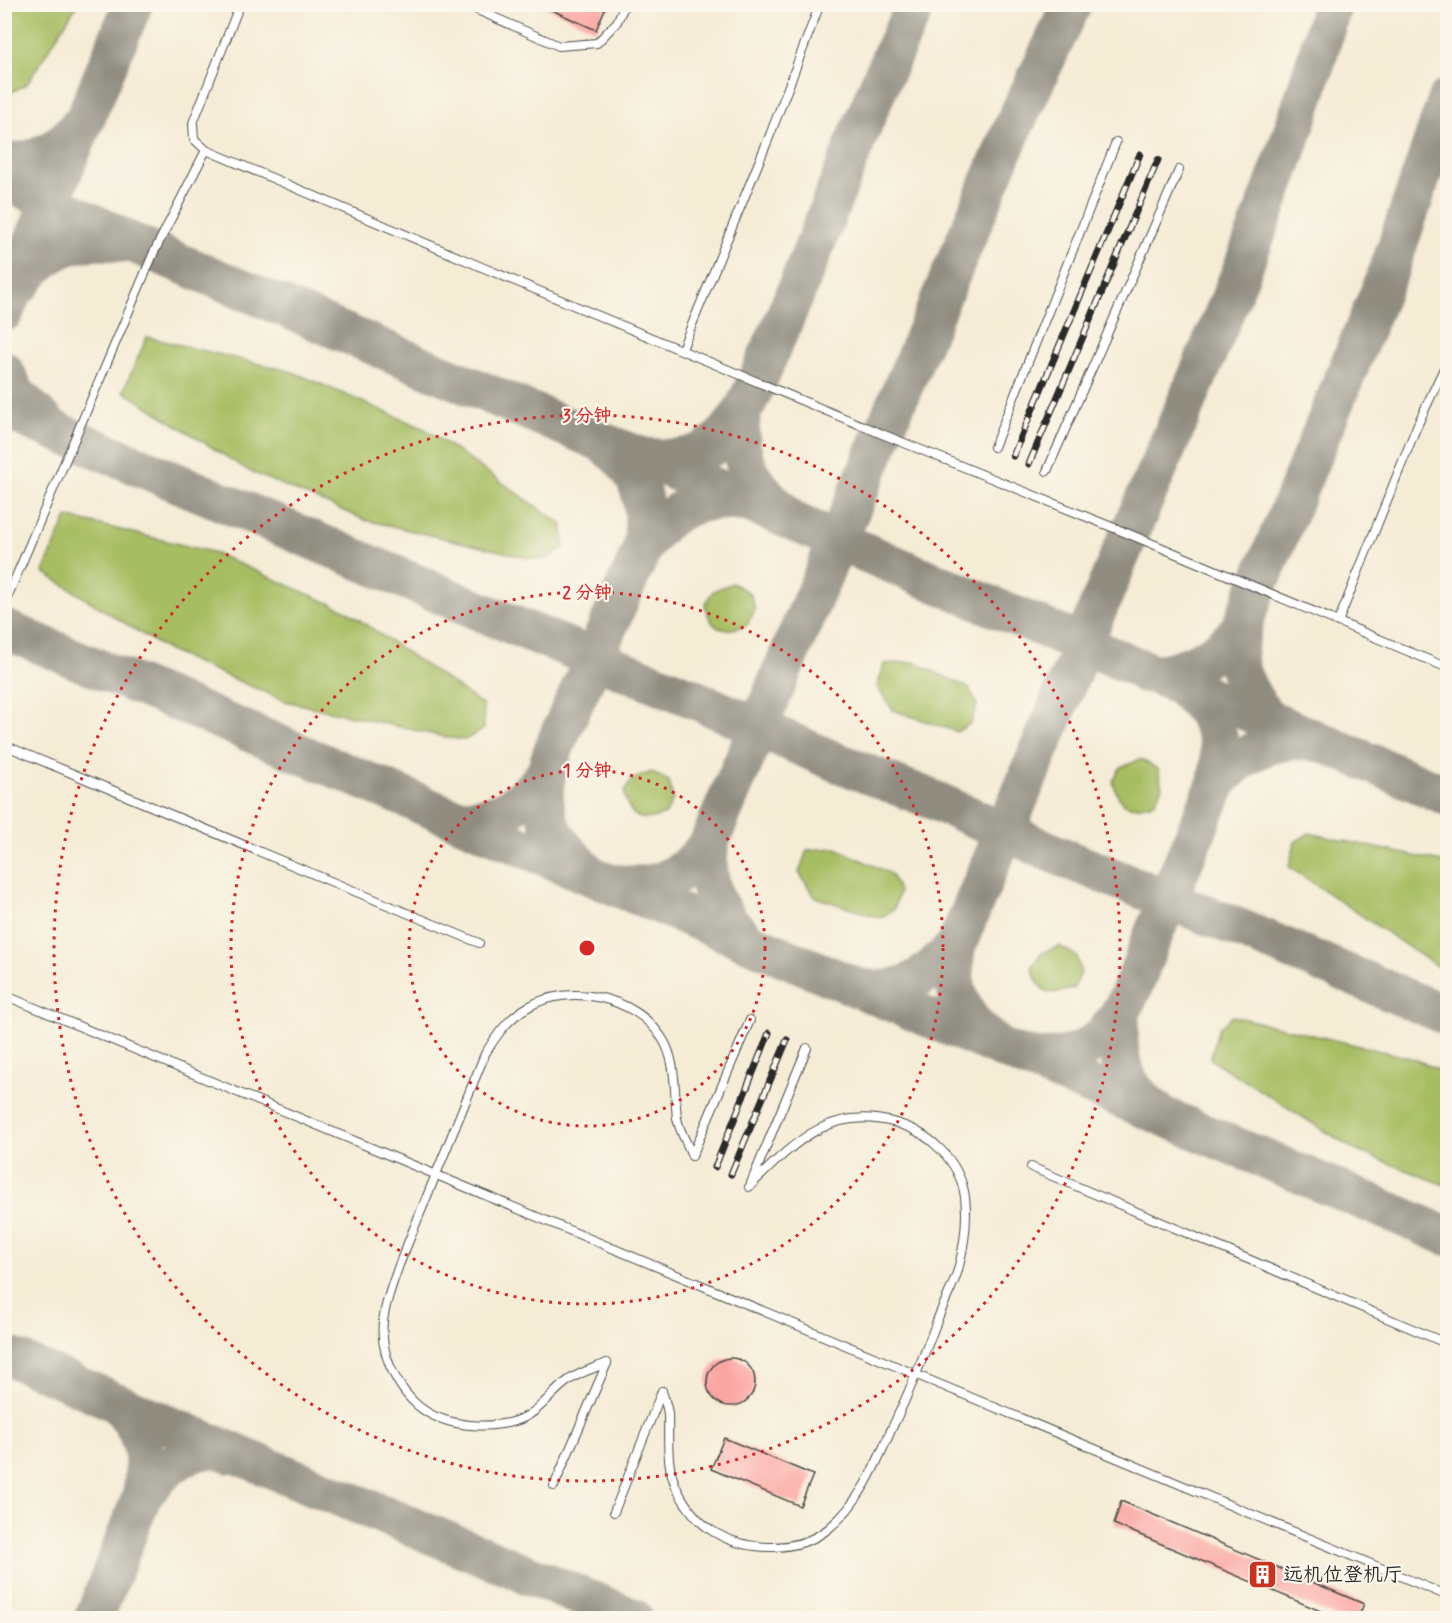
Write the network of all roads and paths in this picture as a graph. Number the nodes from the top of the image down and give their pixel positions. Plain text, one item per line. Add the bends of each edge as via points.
1 (240, 4) edge
2 (464, 4) edge
3 (625, 4) edge
4 (820, 4) edge
5 (1116, 142) dead end
6 (206, 150) junction
7 (1179, 170) dead end
8 (682, 349) junction
9 (1448, 360) edge
10 (994, 447) dead end
11 (1047, 471) dead end
12 (4, 604) edge
13 (1338, 622) junction
14 (1448, 668) edge
15 (4, 745) edge
16 (479, 943) dead end
17 (4, 995) edge
18 (750, 1020) dead end
19 (807, 1048) dead end
20 (1032, 1167) dead end
21 (435, 1175) junction
22 (1448, 1344) edge
23 (916, 1375) junction
24 (554, 1486) dead end
25 (614, 1512) dead end
26 (1448, 1596) edge

1 - 6 lane via 193,123 194,139
2 - 3 lane via 559,46 597,43 617,22
4 - 8 lane
5 - 10 lane
6 - 8 lane
6 - 12 lane via 154,252
7 - 11 lane
8 - 13 lane
9 - 13 lane via 1417,426
13 - 14 lane
15 - 16 lane
17 - 21 lane
18 - 21 lane via 693,1156 678,1121 671,1061 663,1038 645,1018 627,1005 605,999 567,996 526,1008 495,1037
19 - 23 lane via 749,1187 789,1148 810,1134 833,1122 858,1117 908,1126 928,1137 951,1162 965,1194 964,1239 957,1271
20 - 22 lane
21 - 23 lane
21 - 24 lane via 388,1299 383,1323 391,1370 418,1407 438,1418 488,1425 518,1421 570,1380 607,1363
23 - 25 lane via 856,1500 826,1531 804,1541 757,1547 734,1541 698,1520 669,1470 668,1411 662,1391
23 - 26 lane

